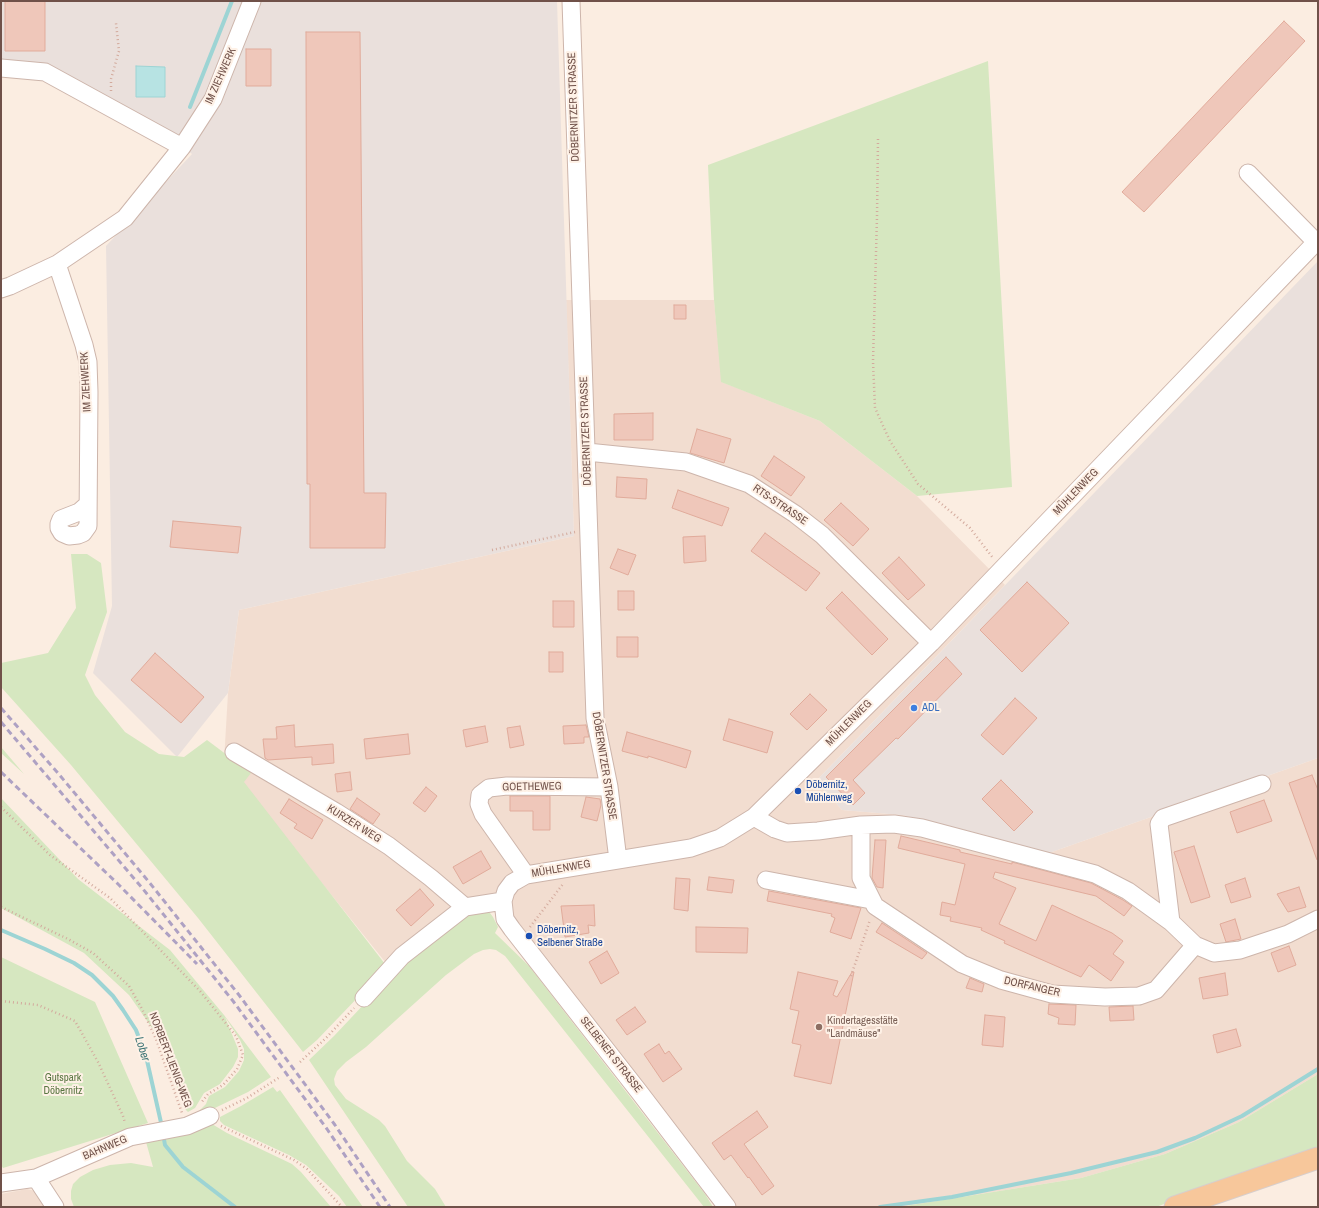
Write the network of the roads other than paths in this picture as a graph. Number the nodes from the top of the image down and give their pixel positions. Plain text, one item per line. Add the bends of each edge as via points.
1 (252, 1) edge
2 (571, 1) edge
3 (1, 68) edge
4 (182, 147) junction
5 (1248, 173) dead end
6 (1317, 241) edge
7 (57, 264) junction
8 (1, 289) edge
9 (587, 452) junction
10 (88, 504) dead end
11 (931, 643) junction
12 (234, 752) dead end
13 (1262, 784) dead end
14 (609, 787) junction
15 (754, 816) junction
16 (861, 825) junction
17 (618, 860) junction
18 (526, 875) junction
19 (766, 880) dead end
20 (503, 901) junction
21 (873, 903) junction
22 (465, 907) junction
23 (1318, 919) edge
24 (1171, 922) junction
25 (1195, 945) junction
26 (364, 998) road end
27 (210, 1116) road end
28 (1318, 1158) edge
29 (36, 1178) junction
30 (1, 1183) edge
31 (55, 1207) edge
32 (727, 1207) edge
33 (1175, 1207) edge

1 - 4 street, IM ZIEHWERK via 213,99
2 - 9 street, DÖBERNITZER STRASSE
3 - 4 street via 45,72
4 - 7 street, IM ZIEHWERK via 125,218
5 - 6 street
6 - 11 street, MÜHLENWEG
7 - 8 street, IM ZIEHWERK
7 - 10 street, IM ZIEHWERK via 88,362
9 - 11 street, RTS-STRASSE via 686,462 749,484 796,514 822,535
9 - 14 street, DÖBERNITZER STRASSE via 595,718
11 - 15 street, MÜHLENWEG
12 - 22 street, KURZER WEG via 388,846
13 - 24 street via 1163,818 1159,824
14 - 17 street, DÖBERNITZER STRASSE
14 - 18 street, GOETHEWEG via 507,786 489,788 480,795 479,804 483,814
15 - 16 street via 787,833 818,832
15 - 17 street, MÜHLENWEG via 720,838 691,848
16 - 21 street via 861,878
16 - 24 street via 894,824 922,828 1095,874 1128,891
17 - 18 street, MÜHLENWEG
18 - 20 street, MÜHLENWEG via 512,883
19 - 21 street, DORFANGER
20 - 22 street
20 - 32 street, SELBENER STRASSE via 506,919 520,940
21 - 25 street, DORFANGER via 962,964 1001,980 1052,994 1139,996 1156,990
22 - 26 street via 402,956
23 - 25 street via 1288,934 1240,950 1214,953
24 - 25 street
27 - 29 street, BAHNWEG via 184,1127 130,1137
28 - 33 main road
29 - 30 street, BAHNWEG
29 - 31 street

